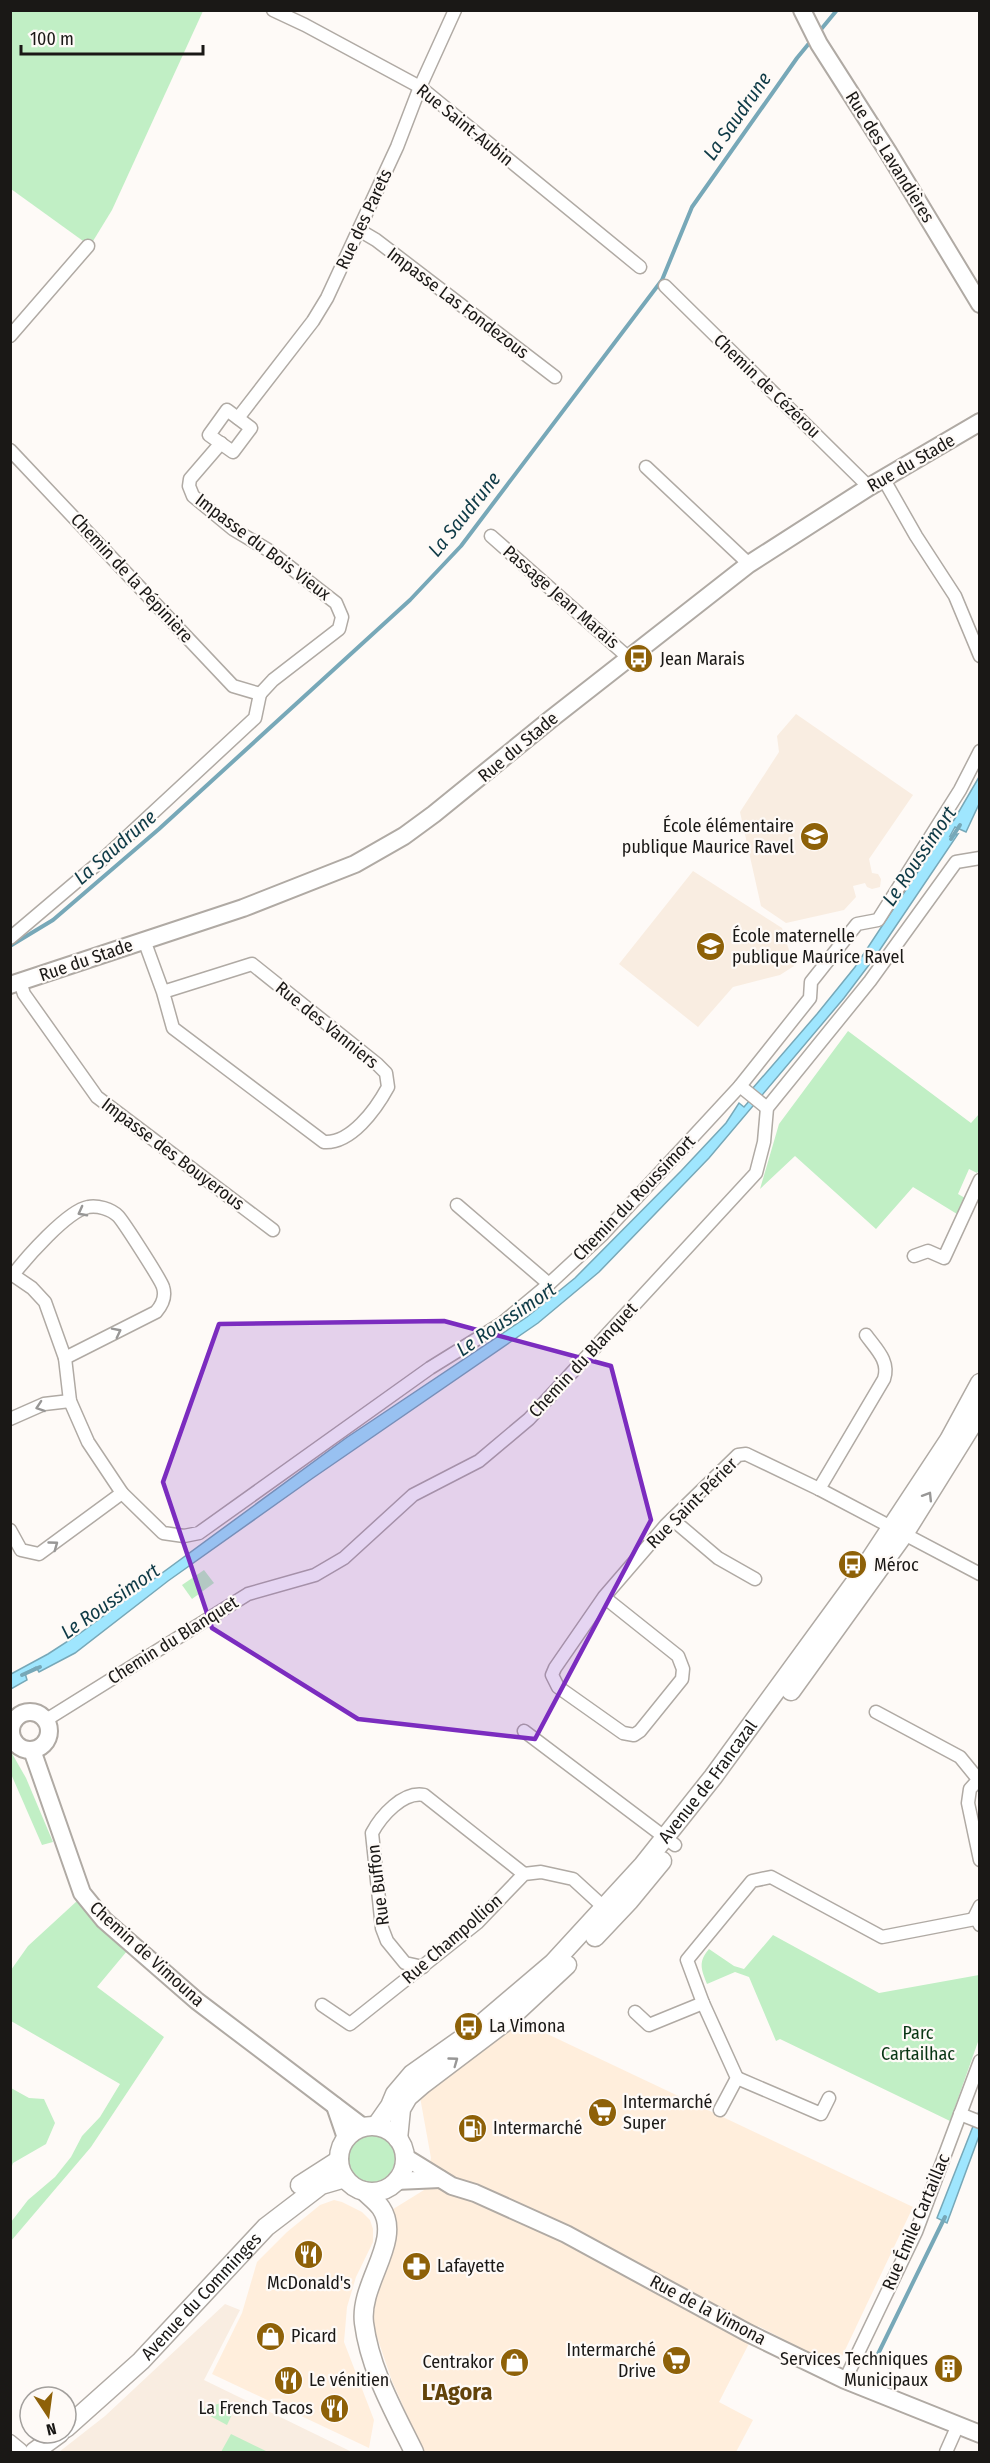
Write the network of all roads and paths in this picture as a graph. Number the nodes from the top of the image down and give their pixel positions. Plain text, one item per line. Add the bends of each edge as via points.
1 (273, 10) edge
2 (455, 10) edge
3 (806, 18) edge
4 (420, 87) junction
5 (359, 230) junction
6 (88, 246) dead end
7 (640, 267) dead end
8 (665, 286) dead end
9 (980, 304) edge
10 (10, 336) edge
11 (555, 378) dead end
12 (241, 414) junction
13 (980, 422) edge
14 (220, 443) junction
15 (10, 450) edge
16 (646, 468) dead end
17 (876, 482) junction
18 (491, 536) dead end
19 (749, 564) junction
20 (980, 656) edge
21 (630, 659) junction
22 (260, 694) junction
23 (980, 751) edge
24 (980, 858) edge
25 (10, 938) edge
26 (144, 940) junction
27 (15, 984) edge
28 (163, 992) junction
29 (740, 1086) junction
30 (767, 1108) junction
31 (980, 1179) edge
32 (457, 1205) dead end
33 (273, 1230) dead end
34 (914, 1256) dead end
35 (12, 1276) edge
36 (549, 1284) junction
37 (866, 1335) dead end
38 (65, 1358) junction
39 (980, 1383) edge
40 (70, 1401) junction
41 (980, 1412) edge
42 (10, 1419) edge
43 (819, 1489) junction
44 (122, 1493) junction
45 (672, 1519) junction
46 (10, 1530) edge
47 (897, 1531) junction
48 (980, 1574) edge
49 (755, 1580) dead end
50 (604, 1597) junction
51 (876, 1712) dead end
52 (46, 1719) junction
53 (12, 1723) edge
54 (524, 1731) dead end
55 (32, 1750) junction
56 (979, 1778) edge
57 (670, 1841) junction
58 (980, 1860) edge
59 (524, 1874) junction
60 (980, 1906) edge
61 (610, 1913) junction
62 (977, 1922) edge
63 (423, 1967) junction
64 (703, 2003) junction
65 (322, 2005) dead end
66 (635, 2012) dead end
67 (980, 2061) edge
68 (737, 2078) junction
69 (829, 2098) dead end
70 (335, 2106) junction
71 (720, 2110) dead end
72 (971, 2118) edge
73 (369, 2127) junction
74 (346, 2138) junction
75 (398, 2139) junction
76 (405, 2157) junction
77 (339, 2160) junction
78 (345, 2178) junction
79 (441, 2179) junction
80 (390, 2186) junction
81 (364, 2191) junction
82 (381, 2208) junction
83 (859, 2386) junction
84 (78, 2405) edge
85 (78, 2417) edge
86 (958, 2425) junction
87 (980, 2434) edge
88 (414, 2452) edge
89 (946, 2452) edge

1 - 4 street, Rue Saint-Aubin
2 - 4 street, Rue des Parets
3 - 9 street, Rue des Lavandières
4 - 5 street, Rue des Parets
4 - 7 street, Rue Saint-Aubin
5 - 11 street, Impasse Las Fondezous
5 - 12 street, Rue des Parets via 313,321
6 - 10 street
8 - 17 street, Chemin de Cézérou
12 - 14 street via 227,410 209,435
12 - 14 street via 251,428 233,452
13 - 17 street, Rue du Stade
14 - 22 street, Impasse du Bois Vieux via 190,480 193,496 336,603 342,617 339,628
15 - 22 street, Chemin de la Pépinière via 233,686
16 - 19 street
17 - 19 street, Rue du Stade
17 - 20 street via 955,596
18 - 21 street, Passage Jean Marais
19 - 21 street, Rue du Stade
21 - 26 street, Rue du Stade via 404,836 355,864 243,908
22 - 25 street via 255,718 102,860
23 - 29 street, Chemin du Roussimort via 960,790 878,920 857,924 811,982 810,998
24 - 30 street via 956,862 870,981
26 - 27 street, Rue du Stade
26 - 28 street, Rue des Vanniers
27 - 33 street, Impasse des Bouyerous via 97,1097
28 - 28 street, Rue des Vanniers via 252,964 377,1064 386,1073 388,1087 380,1102 344,1139 324,1142 173,1028
29 - 30 street
29 - 36 street, Chemin du Roussimort via 603,1234
30 - 52 street, Chemin du Blanquet via 756,1173 521,1426 479,1461 413,1495 344,1558 315,1575 249,1594
31 - 34 street via 944,1258 928,1251
32 - 36 street
35 - 38 street via 45,1302
38 -> 35 street via 156,1312 162,1305 163,1287 117,1216 93,1206 84,1208 51,1233
36 - 44 street, Chemin du Roussimort via 501,1324 430,1368 199,1533 163,1533
37 - 43 street via 887,1370
38 - 40 street
39 - 47 main road, Avenue de Francazal
40 -> 42 street via 44,1404
40 - 44 street via 88,1442
47 -> 41 main road, Avenue de Francazal
43 - 45 street, Rue Saint-Périer via 746,1454 738,1455
43 - 47 street, Rue Saint-Périer
46 -> 44 street via 21,1550 39,1554
45 - 49 street via 718,1558
45 - 50 street, Rue Saint-Périer
47 - 48 street, Rue Saint-Périer
47 - 57 main road, Avenue de Francazal via 856,1581
50 - 50 street, Rue Saint-Périer via 678,1656 684,1669 682,1679 633,1735 622,1733 558,1687 552,1675
51 - 56 street via 960,1757
52 - 53 street via 25,1712
52 - 55 street via 48,1739
53 - 55 street via 15,1742
54 - 57 street
55 - 70 street, Chemin de Vimouna via 90,1906 197,2001
56 - 58 street via 970,1789 968,1803
57 - 61 main road, Avenue de Francazal
59 - 61 street via 541,1872 573,1879
59 - 63 street, Rue Champollion via 477,1923
59 - 63 street, Rue Buffon via 424,1795 403,1799 372,1833 382,1928 394,1952 405,1963
60 - 62 street via 976,1911
61 - 73 main road, Avenue de Francazal via 502,2007 412,2073 390,2106
75 -> 61 main road, Avenue de Francazal via 401,2109 408,2097 549,1983
62 - 64 street via 882,1937 771,1877 752,1881 687,1960
63 - 65 street, Rue Champollion via 350,2024
64 - 66 street via 649,2025
64 - 68 street
67 - 72 street, Rue Émile Cartaillac
68 - 69 street via 821,2114
68 - 71 street
70 - 73 street, Chemin de Vimouna
70 - 74 street
72 - 83 street, Rue Émile Cartaillac via 916,2232
73 - 74 main road via 355,2130
73 - 75 main road via 389,2130
74 - 77 main road
75 - 76 main road
76 - 79 street, Rue de la Vimona
76 - 80 main road via 403,2170
77 - 78 main road
77 - 84 main road, Avenue du Comminges via 282,2198 236,2240 154,2332
78 - 81 main road
78 - 85 main road, Avenue du Comminges via 321,2184 266,2227 141,2361
79 - 80 street, Rue de la Vimona
79 - 83 street, Rue de la Vimona via 566,2234 748,2333
80 - 81 main road
80 - 82 main road
81 - 82 main road
82 - 88 main road via 387,2239 368,2287 364,2322 381,2385
83 - 86 street, Rue de la Vimona
86 - 87 street, Rue de la Vimona
86 - 89 street

